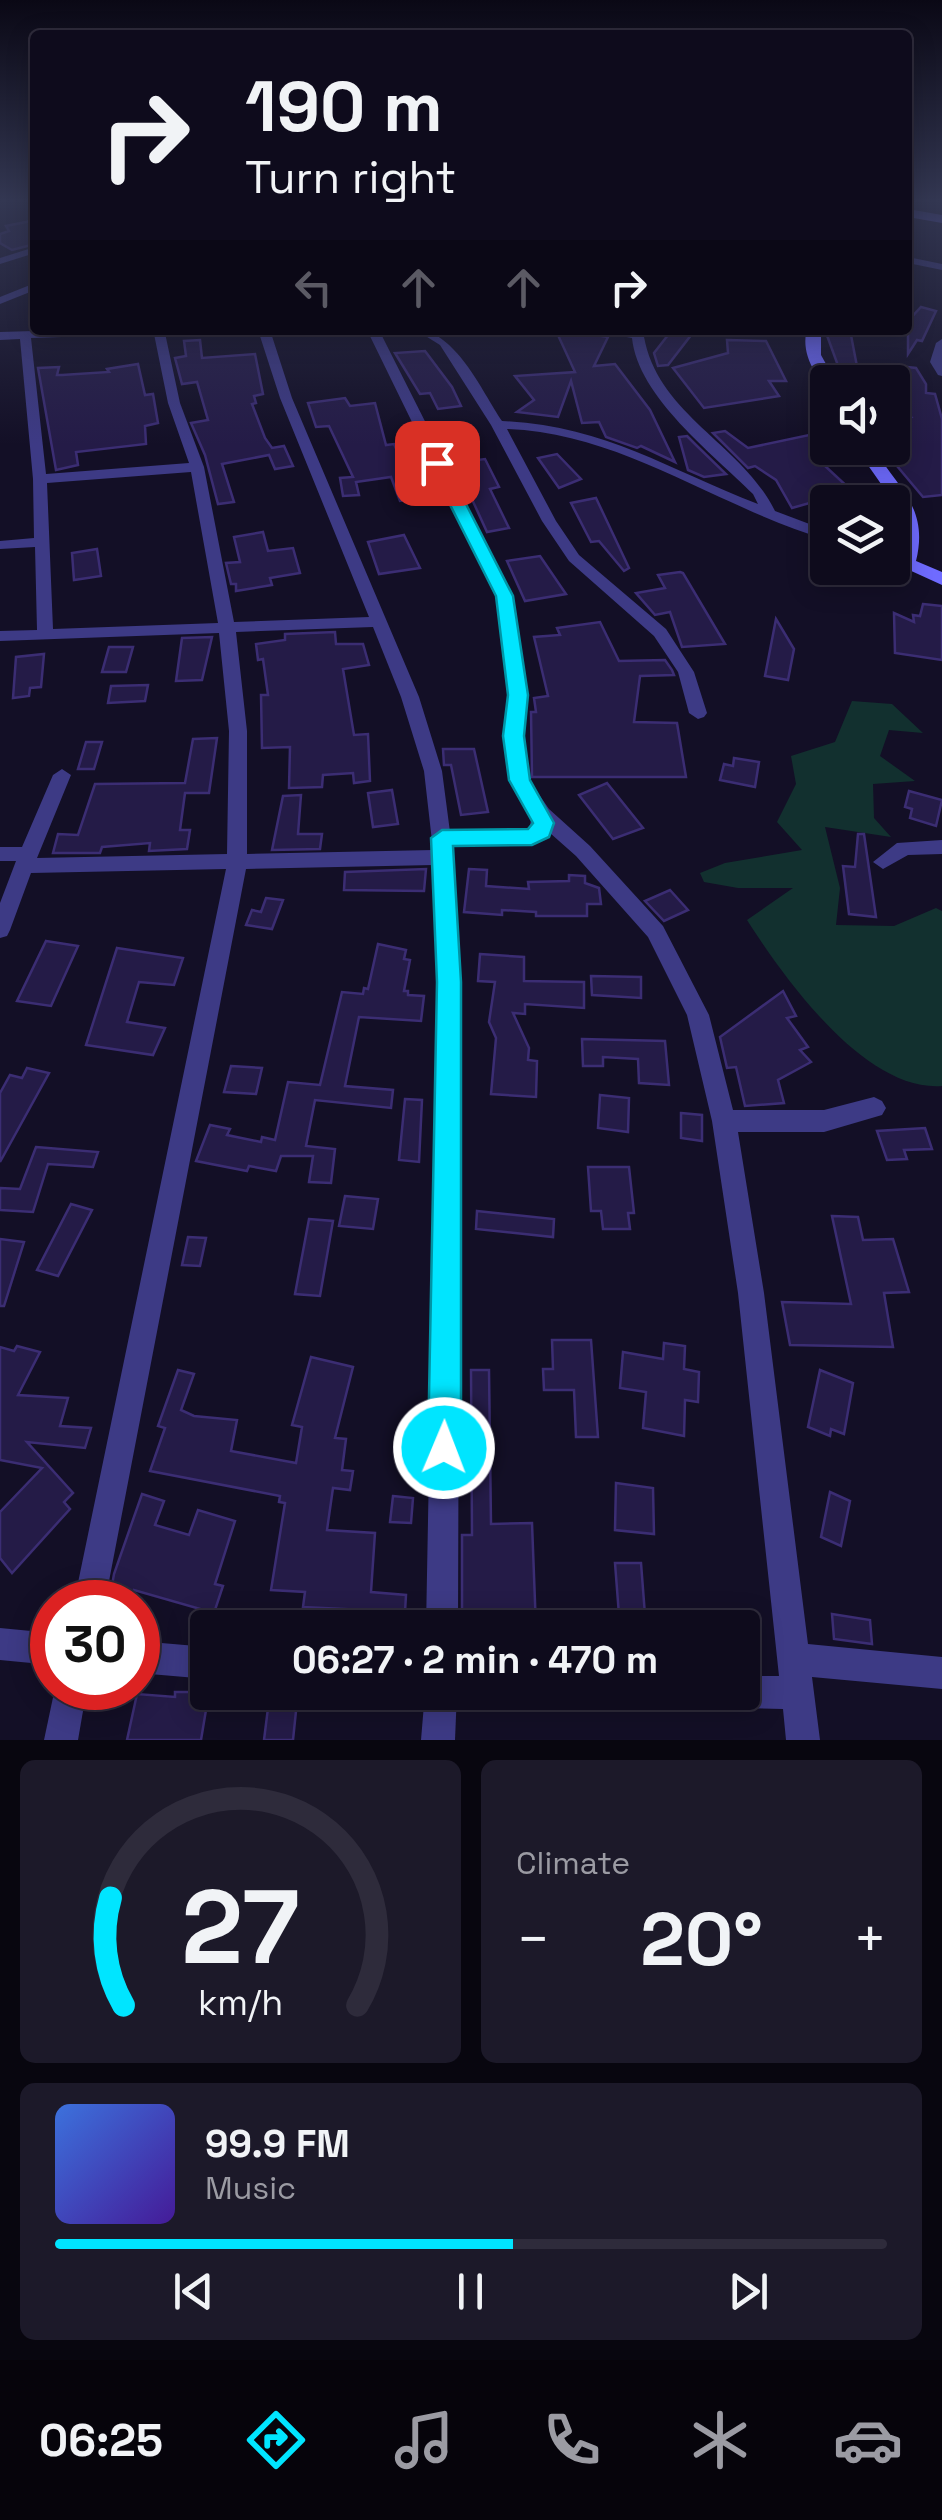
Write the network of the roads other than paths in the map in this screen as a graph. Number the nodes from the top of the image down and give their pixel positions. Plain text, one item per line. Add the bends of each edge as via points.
1 (30, 288) edge
2 (0, 301) edge
3 (25, 335) junction
4 (30, 335) edge
5 (162, 335) edge
6 (266, 335) edge
7 (375, 335) edge
8 (430, 335) edge
9 (637, 335) edge
10 (814, 335) edge
11 (0, 336) edge
12 (942, 343) edge
13 (820, 365) edge
14 (942, 372) edge
15 (498, 425) junction
16 (196, 467) junction
17 (40, 479) junction
18 (768, 513) junction
19 (910, 513) edge
20 (810, 529) edge
21 (42, 542) junction
22 (0, 544) edge
23 (910, 548) edge
24 (910, 566) edge
25 (942, 579) edge
26 (379, 622) junction
27 (228, 627) junction
28 (45, 633) junction
29 (0, 636) edge
30 (698, 714) dead end
31 (62, 775) dead end
32 (542, 814) junction
33 (942, 847) edge
34 (443, 848) junction
35 (0, 854) edge
36 (26, 860) junction
37 (883, 862) dead end
38 (236, 864) junction
39 (0, 930) edge
40 (874, 1108) dead end
41 (724, 1122) junction
42 (92, 1580) edge
43 (442, 1610) edge
44 (0, 1644) edge
45 (30, 1647) edge
46 (160, 1659) edge
47 (793, 1659) junction
48 (190, 1661) edge
49 (942, 1673) edge
50 (760, 1692) edge
51 (797, 1693) junction
52 (67, 1710) edge
53 (440, 1710) edge
54 (61, 1740) edge
55 (438, 1740) edge
56 (803, 1740) edge

1 - 2 street
3 - 4 street
3 - 11 street
3 - 17 street
5 - 16 street via 174,403
6 - 26 street
7 - 32 street via 504,596 518,695 520,780
8 - 15 street via 444,343
9 - 18 street via 649,378 758,492
10 - 13 street
12 - 14 street via 936,362
15 - 18 street via 581,433
15 - 30 street via 574,558 660,633 686,672
16 - 17 street
16 - 27 street
17 - 21 street
18 - 20 street
19 - 23 street
21 - 22 street
21 - 28 street
24 - 25 street
26 - 27 street
26 - 34 street via 433,771
27 - 28 street
27 - 38 street via 238,731
28 - 29 street
31 - 36 street
32 - 34 street via 541,832 532,837
32 - 41 street via 664,946 698,1014
33 - 37 street via 904,848
34 - 38 street
34 - 43 street via 449,982
35 - 36 street
36 - 38 street
36 - 39 street
38 - 42 street
40 - 41 street via 824,1120
41 - 47 street
44 - 45 street
46 - 48 street
47 - 49 street
47 - 51 street
50 - 51 street
51 - 56 street
52 - 54 street
53 - 55 street

